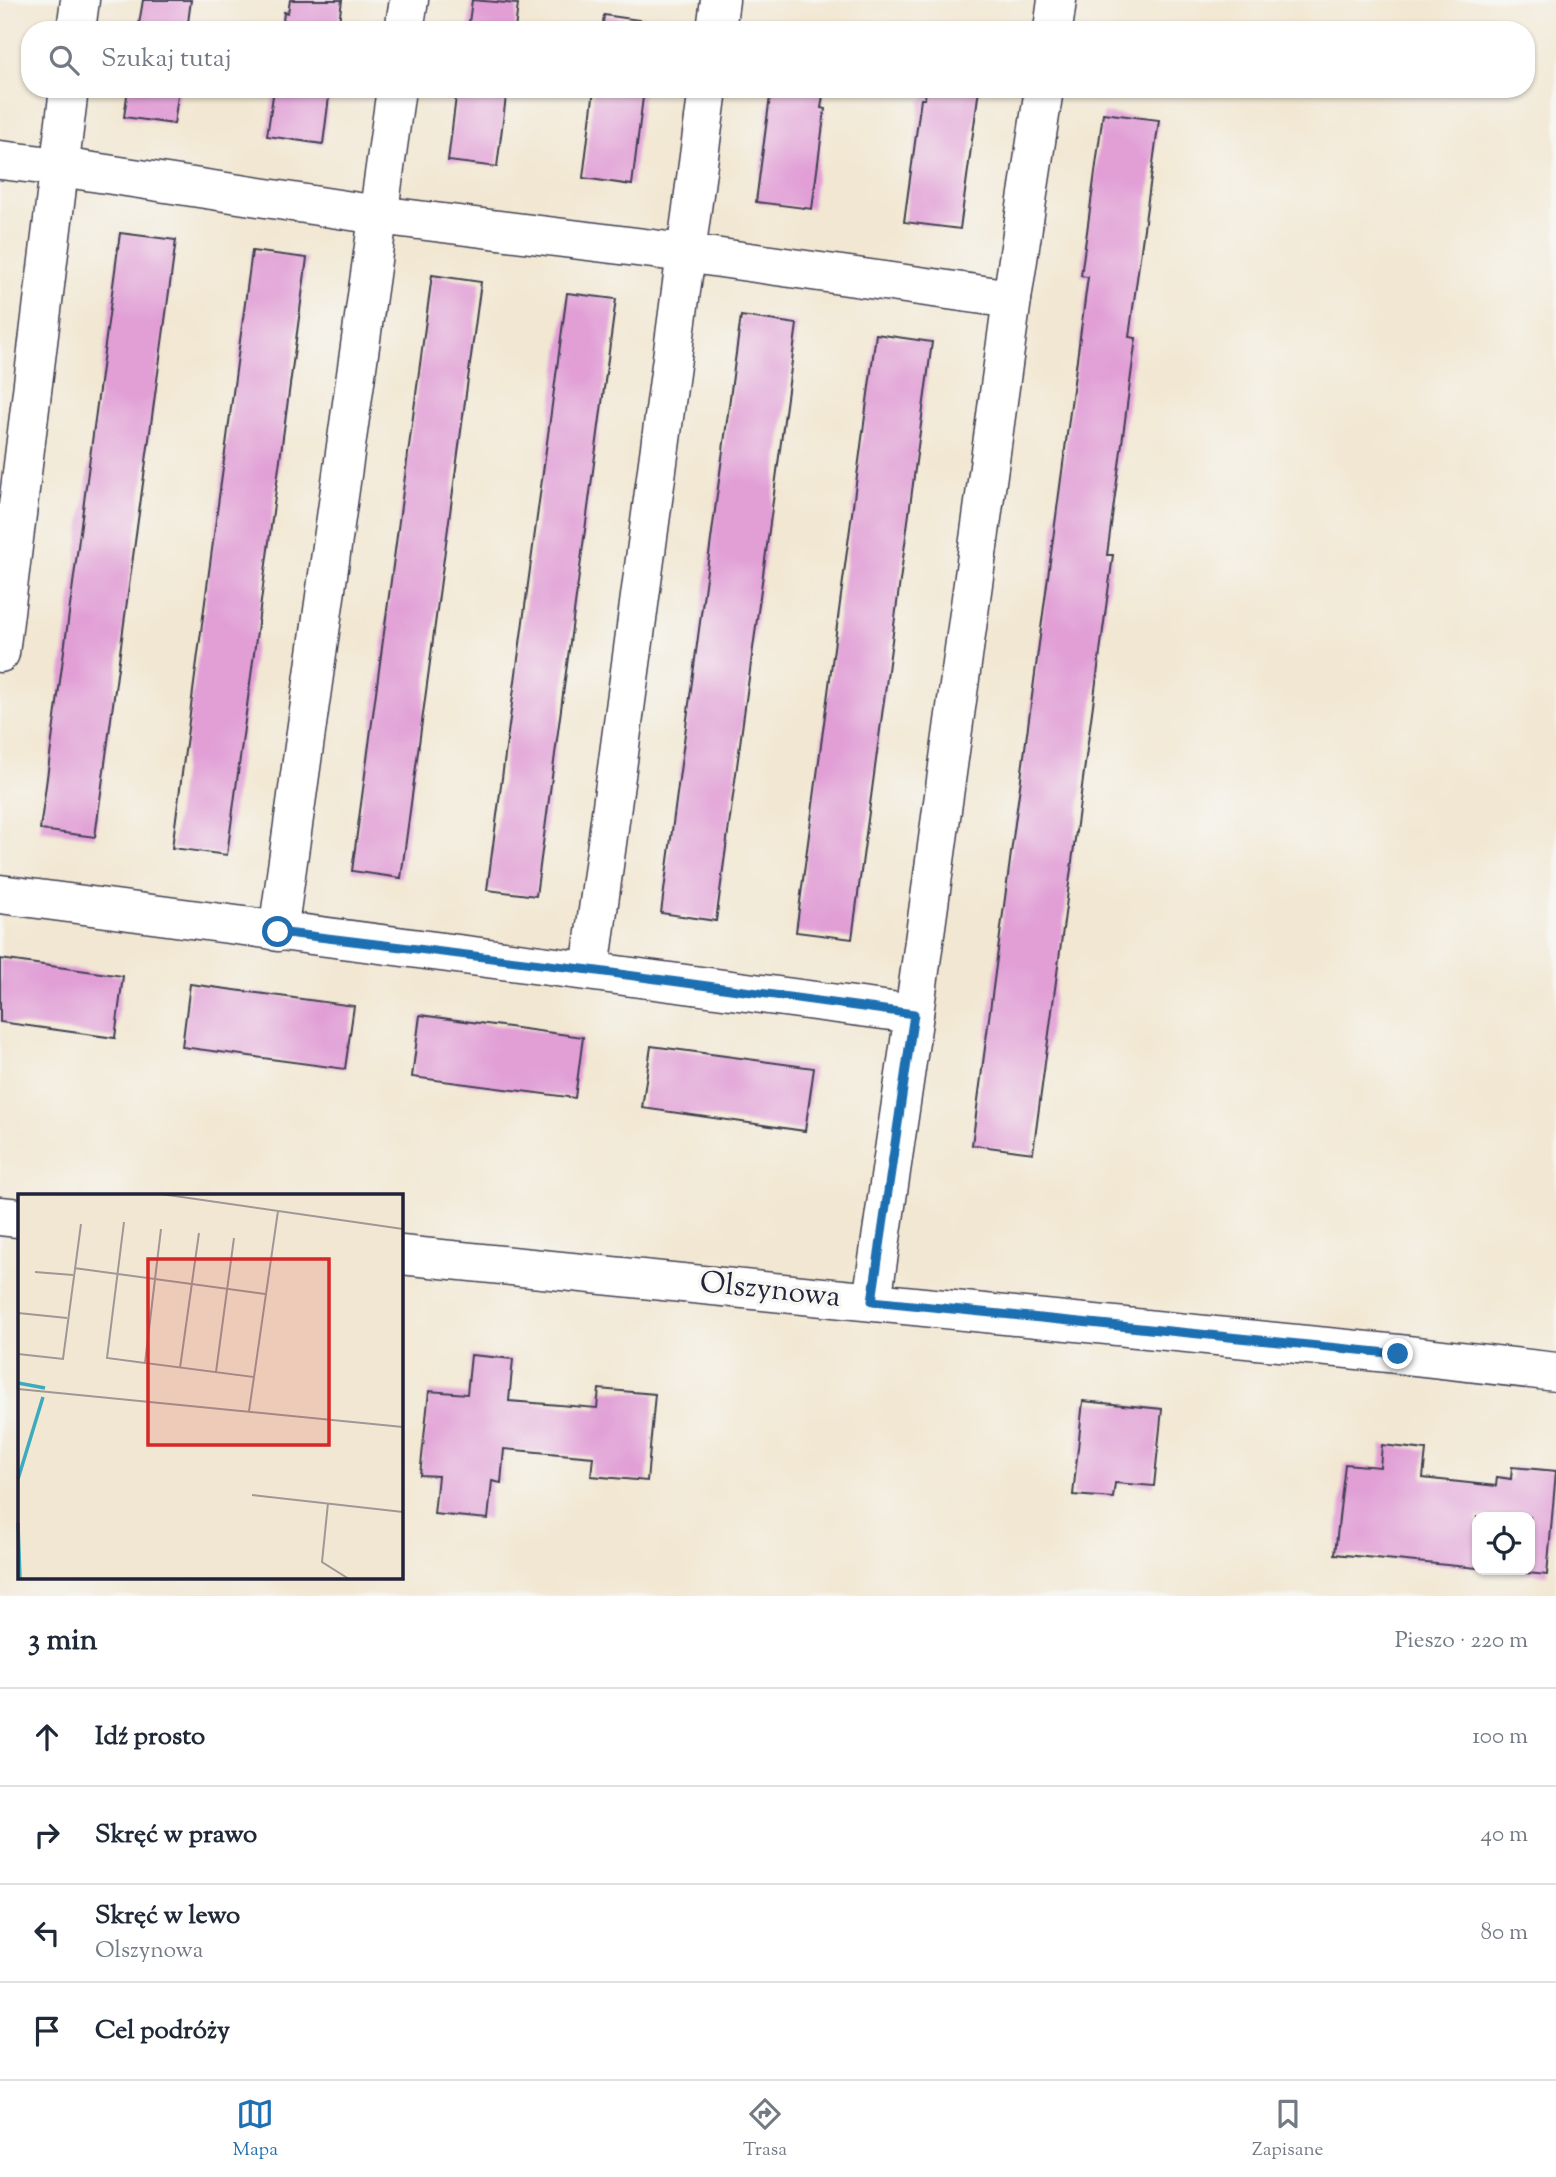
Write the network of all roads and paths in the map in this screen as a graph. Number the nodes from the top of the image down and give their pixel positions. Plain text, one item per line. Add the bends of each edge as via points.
1 (80, 0) edge
2 (409, 0) edge
3 (720, 0) edge
4 (1057, 0) edge
5 (77, 21) edge
6 (406, 21) edge
7 (717, 21) edge
8 (1054, 21) edge
9 (68, 98) edge
10 (395, 98) edge
11 (707, 98) edge
12 (1043, 98) edge
13 (0, 160) edge
14 (60, 167) junction
15 (378, 215) junction
16 (685, 253) junction
17 (1012, 299) junction
18 (0, 653) edge
19 (0, 894) edge
20 (278, 932) junction
21 (590, 970) junction
22 (914, 1014) junction
23 (0, 1216) edge
24 (18, 1218) edge
25 (402, 1255) edge
26 (872, 1301) junction
27 (1556, 1371) edge

1 - 5 street
2 - 6 street
3 - 7 street
4 - 8 street
9 - 14 street
10 - 15 street
11 - 16 street
12 - 17 street
13 - 14 street
14 - 15 street
14 - 18 street
15 - 16 street
15 - 20 street
16 - 17 street
16 - 21 street
17 - 22 street
19 - 20 street
20 - 21 street
21 - 22 street
22 - 26 street
23 - 24 street
25 - 26 street, Olszynowa
26 - 27 street, Olszynowa

